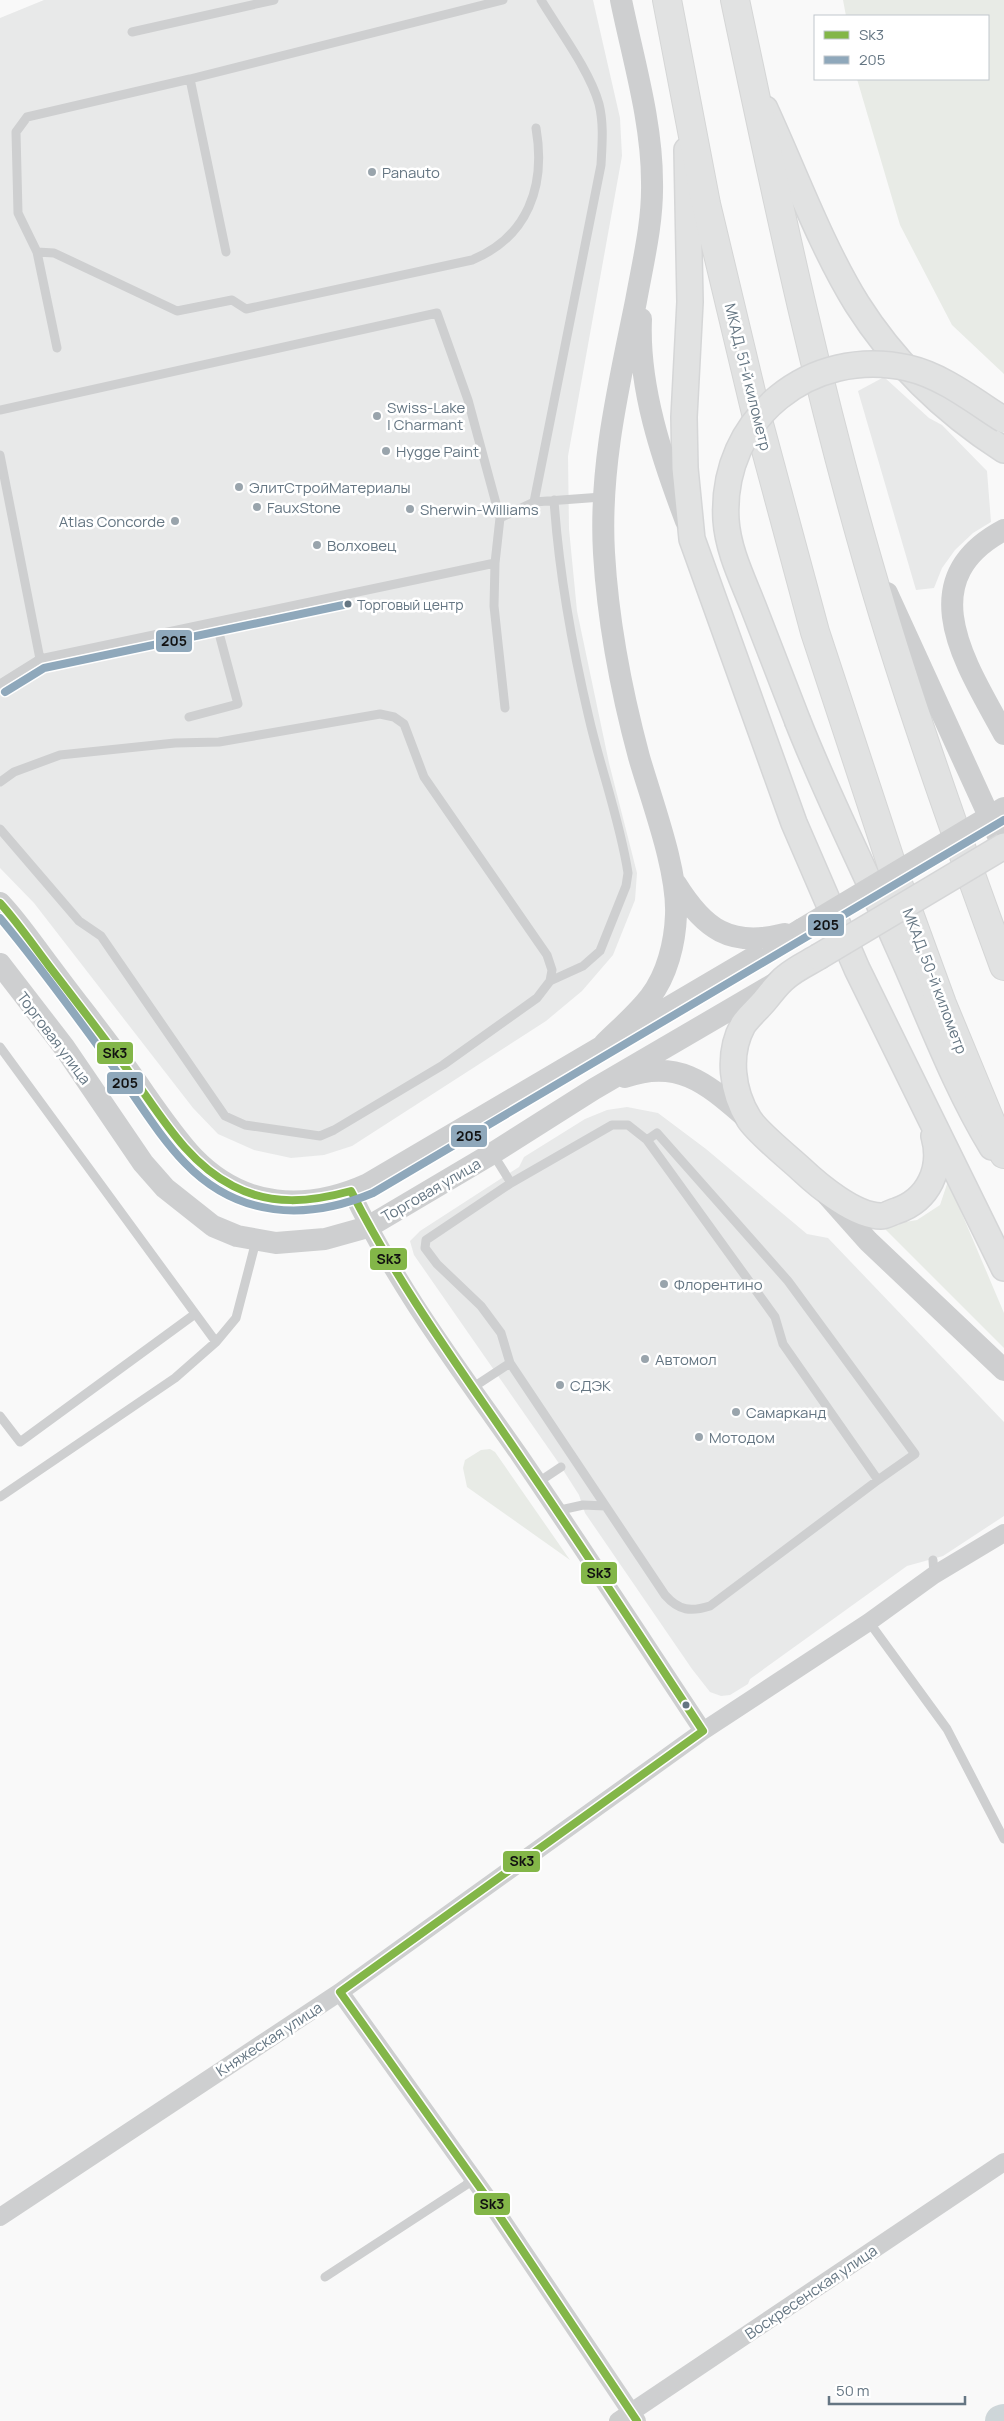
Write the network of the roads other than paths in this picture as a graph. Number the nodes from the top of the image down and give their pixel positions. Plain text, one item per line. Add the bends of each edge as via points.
1 (274, 0) edge
2 (503, 0) edge
3 (541, 0) edge
4 (621, 0) edge
5 (667, 0) edge
6 (735, 0) edge
7 (132, 32) dead end
8 (751, 78) junction
9 (190, 79) junction
10 (684, 88) junction
11 (536, 128) dead end
12 (37, 252) junction
13 (226, 252) dead end
14 (642, 266) junction
15 (57, 348) dead end
16 (0, 410) edge
17 (1004, 420) edge
18 (1004, 450) edge
19 (0, 455) edge
20 (602, 497) junction
21 (554, 500) junction
22 (534, 502) junction
23 (500, 518) junction
24 (1004, 530) edge
25 (692, 539) junction
26 (864, 544) junction
27 (495, 563) junction
28 (216, 622) junction
29 (40, 659) junction
30 (0, 684) edge
31 (505, 708) dead end
32 (189, 717) dead end
33 (1004, 734) edge
34 (852, 748) joint
35 (0, 782) edge
36 (1004, 808) edge
37 (0, 829) edge
38 (1004, 847) edge
39 (673, 879) junction
40 (0, 903) edge
41 (802, 930) junction
42 (0, 964) edge
43 (1004, 966) edge
44 (786, 976) junction
45 (550, 981) junction
46 (604, 1044) junction
47 (0, 1047) edge
48 (594, 1089) junction
49 (929, 1114) junction
50 (750, 1120) junction
51 (647, 1140) junction
52 (493, 1153) junction
53 (1004, 1154) edge
54 (1004, 1167) edge
55 (511, 1183) junction
56 (819, 1186) junction
57 (351, 1192) junction
58 (368, 1227) junction
59 (256, 1241) junction
60 (1004, 1268) edge
61 (196, 1314) junction
62 (216, 1342) junction
63 (510, 1363) junction
64 (1004, 1370) edge
65 (472, 1388) junction
66 (0, 1416) edge
67 (561, 1468) dead end
68 (878, 1480) junction
69 (537, 1483) junction
70 (0, 1497) edge
71 (605, 1506) junction
72 (555, 1511) junction
73 (1004, 1533) edge
74 (869, 1622) junction
75 (703, 1731) junction
76 (1004, 1839) edge
77 (340, 1992) junction
78 (1004, 2162) edge
79 (472, 2177) junction
80 (0, 2216) edge
81 (325, 2277) dead end
82 (629, 2418) edge

1 - 7 lane
2 - 9 lane
3 - 22 lane via 591,84 599,103 603,141 601,165
4 - 14 street via 650,152 652,183
5 - 10 highway, МКАД, 51-й километр
6 - 8 highway
8 - 18 main road via 857,304 914,378 978,434
8 - 26 highway via 824,396
9 - 12 lane via 27,117 16,132 18,213
9 - 13 lane
10 - 25 main road via 690,302 685,443
10 - 34 highway, МКАД, 51-й километр via 706,204 760,431 815,632
11 - 12 lane via 540,153 538,178 524,216 505,241 472,260 246,308 232,300 177,311 54,252
12 - 15 lane
14 - 20 street via 607,445
14 - 25 street via 640,334 646,380 659,440
16 - 23 lane via 437,313 468,400
17 - 54 main road, bridge via 929,375 898,366 871,363 832,369 804,380 779,397 752,426 742,443 726,501 729,540 822,783 897,943 969,1109
19 - 29 lane
20 - 21 lane
20 - 39 street via 604,562 615,655 630,725
21 - 22 lane
21 - 45 lane via 558,554 572,644 628,873 626,886 600,951 583,966
22 - 23 lane
23 - 27 lane
24 - 33 street via 970,555 959,575 952,614 955,636 966,664
25 - 49 main road via 794,823 857,969
26 - 38 street
26 - 43 highway via 920,726
27 - 28 lane
27 - 31 lane via 494,606
28 - 29 lane
28 - 32 lane via 238,704
29 - 30 lane
34 - 53 highway, МКАД, 50-й километр via 942,1004
35 - 45 lane via 14,772 60,754 219,742 380,714 394,717 404,724 409,734 424,777 547,955 552,970
36 - 41 street, bridge
37 - 45 lane via 79,921 101,936 225,1116 245,1125 320,1136 334,1130 443,1065 537,998
38 - 44 main road, Торговая улица, bridge
39 - 41 street via 692,909 708,926 724,933 747,938 773,937
39 - 46 street via 676,914 672,947 662,976 651,997
40 - 57 street via 176,1135 216,1176 245,1192 276,1202 300,1203
41 - 46 street
42 - 59 street, Торговая улица via 64,1048 143,1163 165,1188 213,1226
44 - 48 street, Торговая улица
44 - 50 main road via 744,1024 737,1038 733,1076
46 - 57 street
47 - 61 lane
48 - 50 street via 638,1073 667,1071 685,1074 705,1083
48 - 52 street, Торговая улица
49 - 56 main road via 938,1148 936,1170 929,1186 916,1201 882,1216 857,1210
49 - 60 main road
50 - 56 main road
51 - 55 lane via 628,1125 612,1125
51 - 68 lane via 775,1317 783,1344
51 - 68 lane via 657,1133 788,1281 915,1454
52 - 55 lane
52 - 58 street, Торговая улица
55 - 63 lane via 424,1243 437,1264 481,1306 501,1333
56 - 64 street via 868,1241
57 - 58 street
58 - 59 street, Торговая улица via 332,1238 308,1241
58 - 65 street via 409,1296
59 - 62 lane via 236,1318
61 - 62 lane
61 - 66 lane via 20,1442
62 - 70 lane via 175,1378
63 - 65 lane
63 - 71 lane
65 - 69 street
67 - 69 lane
68 - 71 lane via 710,1606 697,1610 681,1608 665,1596
69 - 72 street
71 - 72 lane via 582,1505
72 - 75 street
73 - 74 street, Княжеская улица via 934,1567
74 - 75 street, Княжеская улица
74 - 76 lane via 947,1729
75 - 77 street, Княжеская улица
77 - 79 street
77 - 80 street, Княжеская улица
78 - 82 street, Воскресенская улица
79 - 81 lane via 466,2185
79 - 82 street

